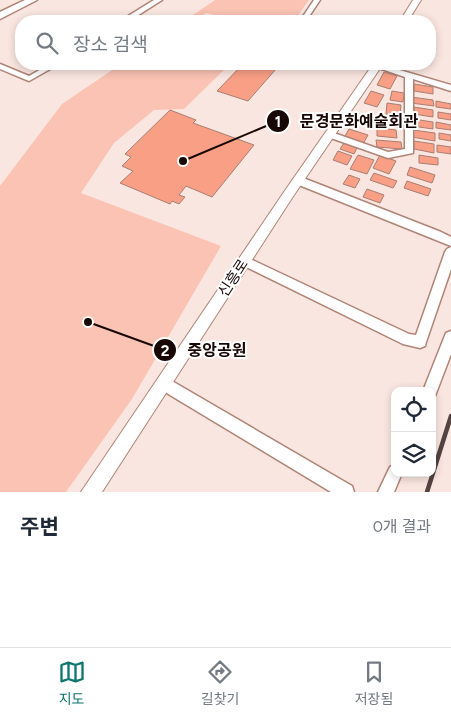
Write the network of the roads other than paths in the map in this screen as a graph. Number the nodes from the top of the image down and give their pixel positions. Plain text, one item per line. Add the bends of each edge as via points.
1 (32, 0) edge
2 (159, 0) edge
3 (317, 0) edge
4 (417, 0) edge
5 (134, 15) edge
6 (307, 15) edge
7 (408, 15) edge
8 (0, 16) edge
9 (0, 66) edge
10 (45, 70) edge
11 (373, 70) edge
12 (391, 70) edge
13 (409, 76) junction
14 (451, 88) edge
15 (331, 136) junction
16 (298, 180) junction
17 (451, 242) edge
18 (451, 252) edge
19 (244, 261) junction
20 (451, 337) edge
21 (165, 384) junction
22 (432, 387) edge
23 (393, 477) edge
24 (91, 492) edge
25 (346, 492) edge
26 (386, 492) edge

1 - 8 main road
2 - 5 street
3 - 6 street
4 - 7 street
9 - 10 street via 29,79
11 - 15 street, 신흥로
12 - 13 street
13 - 14 street
13 - 15 street via 410,151 388,155
15 - 16 street, 신흥로
16 - 17 street
16 - 19 street, 신흥로
18 - 19 street via 420,342 408,340
19 - 21 street, 신흥로
20 - 22 street
21 - 24 street, 신흥로
21 - 25 street
23 - 26 street

